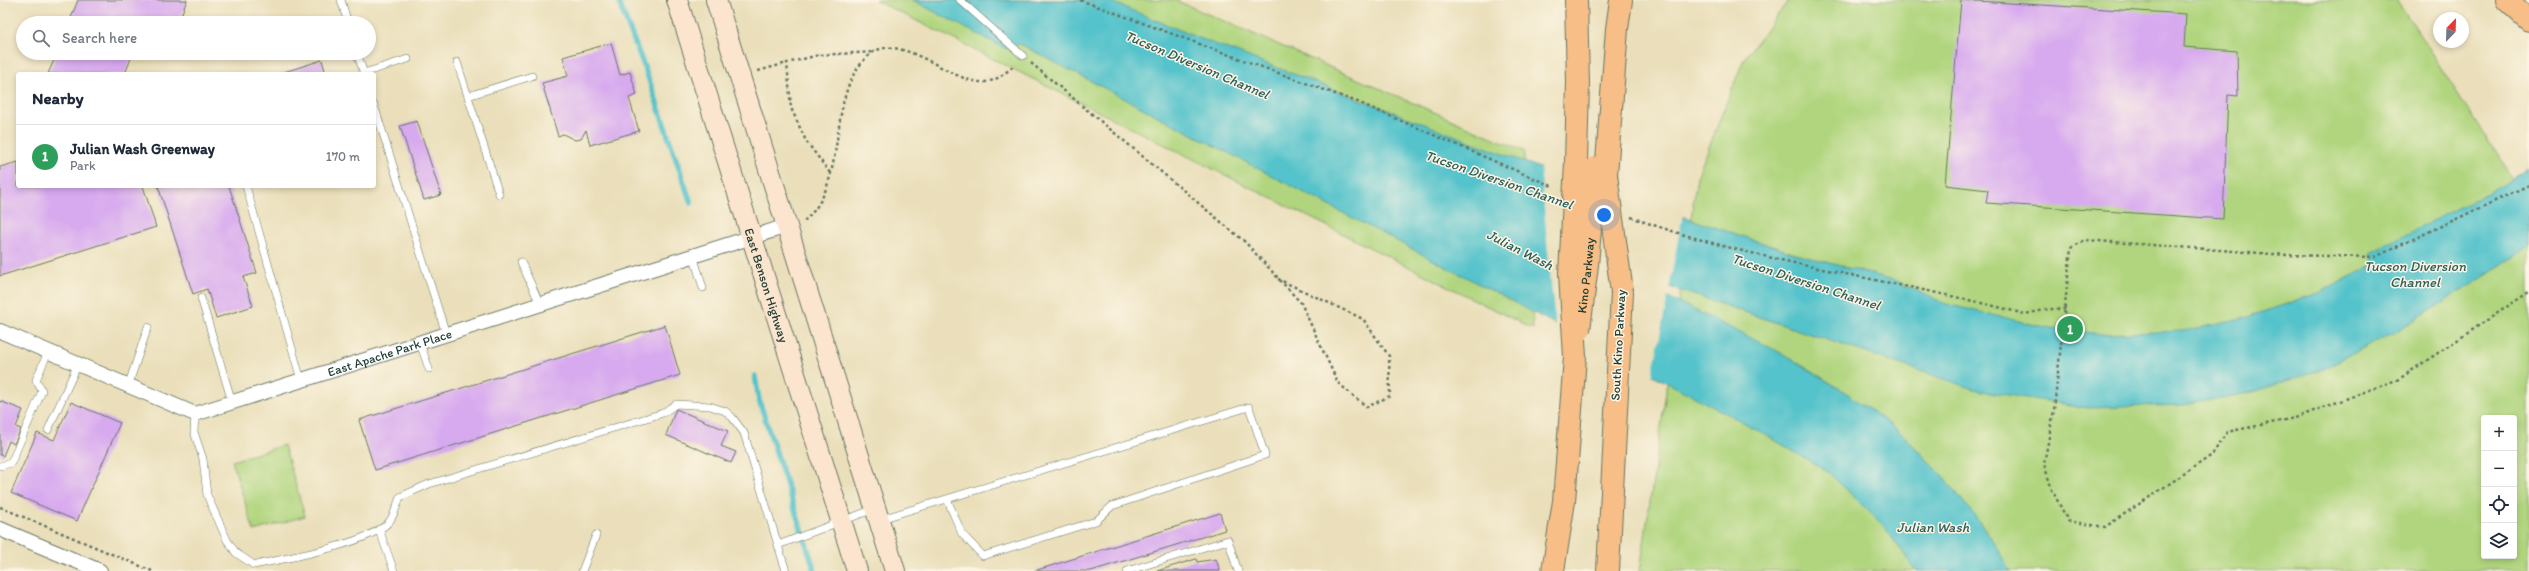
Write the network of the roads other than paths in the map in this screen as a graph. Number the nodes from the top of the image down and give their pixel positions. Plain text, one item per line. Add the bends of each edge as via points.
1 (341, 0) edge
2 (677, 0) edge
3 (716, 0) edge
4 (960, 0) edge
5 (1576, 0) edge
6 (1610, 0) edge
7 (1621, 0) edge
8 (2507, 0) edge
9 (2522, 0) edge
10 (2529, 11) edge
11 (346, 16) edge
12 (2529, 20) edge
13 (1023, 56) road end
14 (408, 59) dead end
15 (360, 60) edge
16 (457, 62) dead end
17 (364, 72) edge
18 (367, 72) edge
19 (532, 76) dead end
20 (468, 96) junction
21 (376, 111) edge
22 (1592, 169) junction
23 (247, 188) edge
24 (499, 194) dead end
25 (786, 226) junction
26 (752, 236) junction
27 (693, 255) junction
28 (521, 262) dead end
29 (703, 288) dead end
30 (201, 298) dead end
31 (540, 304) junction
32 (148, 327) dead end
33 (0, 331) edge
34 (446, 334) junction
35 (420, 343) junction
36 (48, 352) junction
37 (78, 364) junction
38 (429, 369) dead end
39 (301, 380) junction
40 (128, 386) junction
41 (232, 402) junction
42 (195, 414) junction
43 (48, 430) dead end
44 (0, 466) edge
45 (947, 499) junction
46 (877, 514) junction
47 (841, 522) junction
48 (0, 529) edge
49 (379, 529) junction
50 (596, 535) dead end
51 (778, 545) junction
52 (253, 568) edge
53 (100, 571) edge
54 (394, 571) edge
55 (582, 571) edge
56 (786, 571) edge
57 (857, 571) edge
58 (895, 571) edge
59 (1127, 571) edge
60 (1238, 571) edge
61 (1553, 571) edge
62 (1608, 571) edge

1 - 11 lane
2 - 26 main road, East Benson Highway
3 - 25 main road
4 - 13 lane
5 - 22 main road via 1578,83
6 - 22 main road, South Kino Parkway
7 - 22 main road, South Kino Parkway
8 - 12 main road
9 - 10 main road
14 - 18 lane
15 - 17 lane
16 - 20 lane
19 - 20 lane
20 - 24 lane
21 - 34 lane
22 - 61 main road, bridge via 1570,274 1575,357 1564,501
22 - 62 main road, South Kino Parkway, bridge via 1622,292
23 - 39 lane
25 - 26 street, East Apache Park Place
25 - 46 main road
26 - 27 street, East Apache Park Place
26 - 47 main road, East Benson Highway
27 - 29 lane
27 - 31 street, East Apache Park Place
28 - 31 lane
30 - 41 lane
31 - 34 street, East Apache Park Place
32 - 40 lane
33 - 36 street
34 - 35 street, East Apache Park Place
35 - 38 lane
35 - 39 street, East Apache Park Place
36 - 37 street
36 - 44 lane via 36,380 42,391 11,463
37 - 40 street
37 - 43 lane
39 - 41 street, East Apache Park Place
40 - 42 street
41 - 42 street, East Apache Park Place
42 - 52 lane via 194,432 203,459 207,495 227,540 236,553
45 - 45 lane via 1249,407 1265,455 1112,506 1096,521 983,556 962,534
45 - 46 lane
46 - 47 lane
46 - 58 main road
47 - 51 lane
47 - 57 main road, East Benson Highway
48 - 53 street
49 - 51 lane via 389,522 400,497 429,484 663,414 676,404 710,406 725,411 744,433
49 - 52 lane via 364,537
49 - 54 lane
50 - 55 lane
51 - 56 lane
59 - 60 lane via 1228,540

